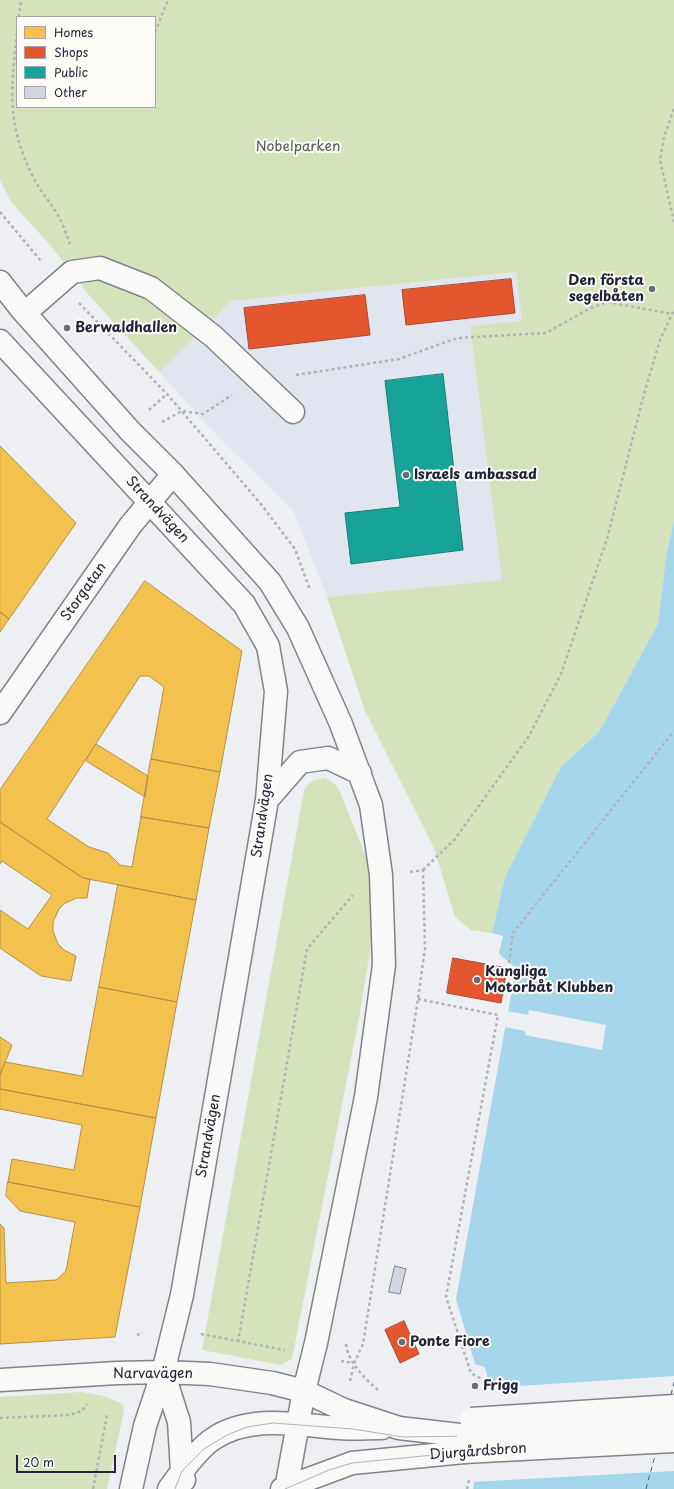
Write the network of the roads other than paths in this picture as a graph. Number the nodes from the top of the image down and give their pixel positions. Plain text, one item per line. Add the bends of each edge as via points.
1 (0, 282) edge
2 (25, 313) junction
3 (3, 346) edge
4 (293, 412) dead end
5 (173, 474) junction
6 (150, 501) junction
7 (0, 713) edge
8 (360, 773) junction
9 (267, 800) junction
10 (163, 1372) junction
11 (0, 1380) edge
12 (304, 1391) junction
13 (674, 1406) edge
14 (374, 1419) junction
15 (179, 1422) junction
16 (674, 1422) edge
17 (299, 1424) junction
18 (399, 1428) junction
19 (468, 1436) junction
20 (674, 1441) edge
21 (184, 1480) edge
22 (285, 1488) edge
23 (131, 1489) edge
24 (168, 1489) edge

1 - 2 street
2 - 4 street via 72,272 100,268 151,288 214,337
2 - 5 street
3 - 6 street, Strandvägen
5 - 6 street, Storgatan
5 - 8 street via 270,582 298,628
6 - 7 street, Storgatan via 114,548
6 - 9 street, Strandvägen via 244,604 268,646 276,690
8 - 9 street via 328,758 300,762
8 - 12 street via 371,805 381,875 384,965 366,1096
9 - 10 street, Strandvägen via 182,1295
10 - 11 street, Narvavägen
10 - 12 street, Narvavägen via 218,1375 272,1382
10 - 15 street
10 - 23 street, Strandvägen via 145,1426
12 - 14 street, Djurgårdsbron via 344,1410
12 - 17 street
13 - 19 street, Djurgårdsbron, bridge
14 - 18 street, Djurgårdsbron
14 - 19 street, Djurgårdsbron
15 - 21 street
15 - 24 street
16 - 19 street, Djurgårdsbron, bridge
17 - 18 street via 341,1428
17 - 21 street via 244,1425 213,1439
17 - 22 street
18 - 19 street, Djurgårdsbron
19 - 20 street, Djurgårdsbron, bridge
19 - 22 street, Djurgårdsbron via 352,1463
21 - 24 street

